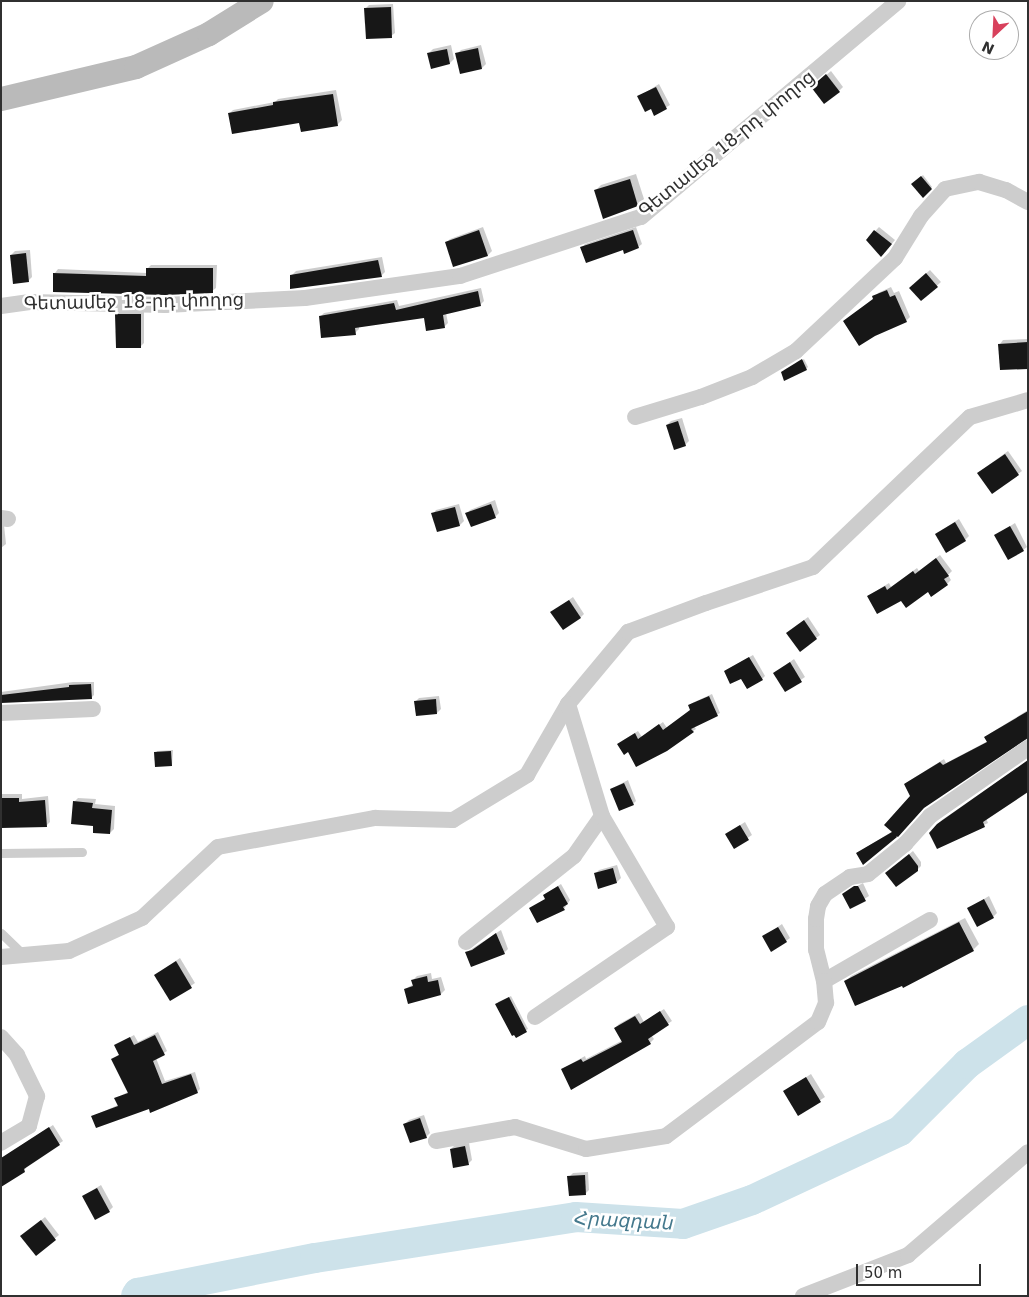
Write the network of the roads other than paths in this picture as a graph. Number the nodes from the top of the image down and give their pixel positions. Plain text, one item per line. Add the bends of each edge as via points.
1 (262, 1) edge
2 (898, 1) edge
3 (1, 99) edge
4 (1028, 202) edge
5 (1, 306) edge
6 (1028, 400) edge
7 (635, 417) dead end
8 (568, 704) junction
9 (93, 709) dead end
10 (1, 714) edge
11 (1028, 748) edge
12 (602, 816) junction
13 (82, 852) dead end
14 (1, 853) edge
15 (930, 920) dead end
16 (1, 933) edge
17 (466, 942) dead end
18 (24, 955) junction
19 (1, 957) edge
20 (824, 980) junction
21 (535, 1017) dead end
22 (1, 1037) edge
23 (436, 1141) dead end
24 (1, 1144) edge
25 (1028, 1152) edge
26 (803, 1296) edge

1 - 3 street via 209,34 136,67
2 - 5 street, Գետամեջ 18-րդ փողոց via 641,217 460,276 334,294 165,305 30,302
4 - 7 street via 1006,190 979,182 945,189 922,216 896,258 796,351 752,377 701,398
6 - 8 street via 970,418 813,567 628,632
8 - 12 street
8 - 18 street via 527,775 453,820 375,818 218,847 142,918 68,951
9 - 10 street
11 - 20 street via 930,816 905,844 868,874 850,877 825,894 818,906 816,919 816,950
12 - 17 street via 574,856
12 - 21 street via 667,927
13 - 14 lane
15 - 20 street
16 - 18 lane
18 - 19 street
20 - 23 street via 826,1004 818,1022 666,1136 586,1149 516,1127
22 - 24 street via 17,1055 37,1096 29,1126
25 - 26 street via 908,1255

